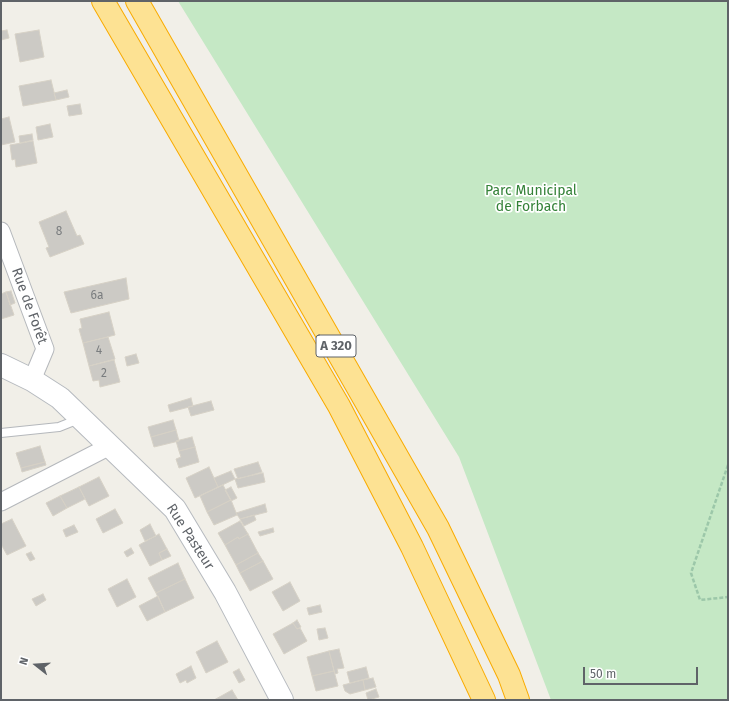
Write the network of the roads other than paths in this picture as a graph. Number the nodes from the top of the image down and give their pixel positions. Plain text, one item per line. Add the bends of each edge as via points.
1 (103, 1) edge
2 (137, 1) edge
3 (1, 231) edge
4 (1, 365) edge
5 (32, 380) junction
6 (81, 418) junction
7 (1, 433) edge
8 (110, 446) junction
9 (1, 502) edge
10 (282, 700) edge
11 (484, 700) edge
12 (518, 700) edge

1 - 11 highway, A 320 via 339,406 412,547
2 - 12 highway, A 320 via 438,528 509,675
3 - 5 street, Rue de Forêt via 45,349
4 - 5 main road, Rue Pasteur
5 - 6 main road, Rue Pasteur via 60,398
6 - 7 lane via 59,427
6 - 8 main road, Rue Pasteur
8 - 9 street
8 - 10 main road, Rue Pasteur via 175,509 225,592

